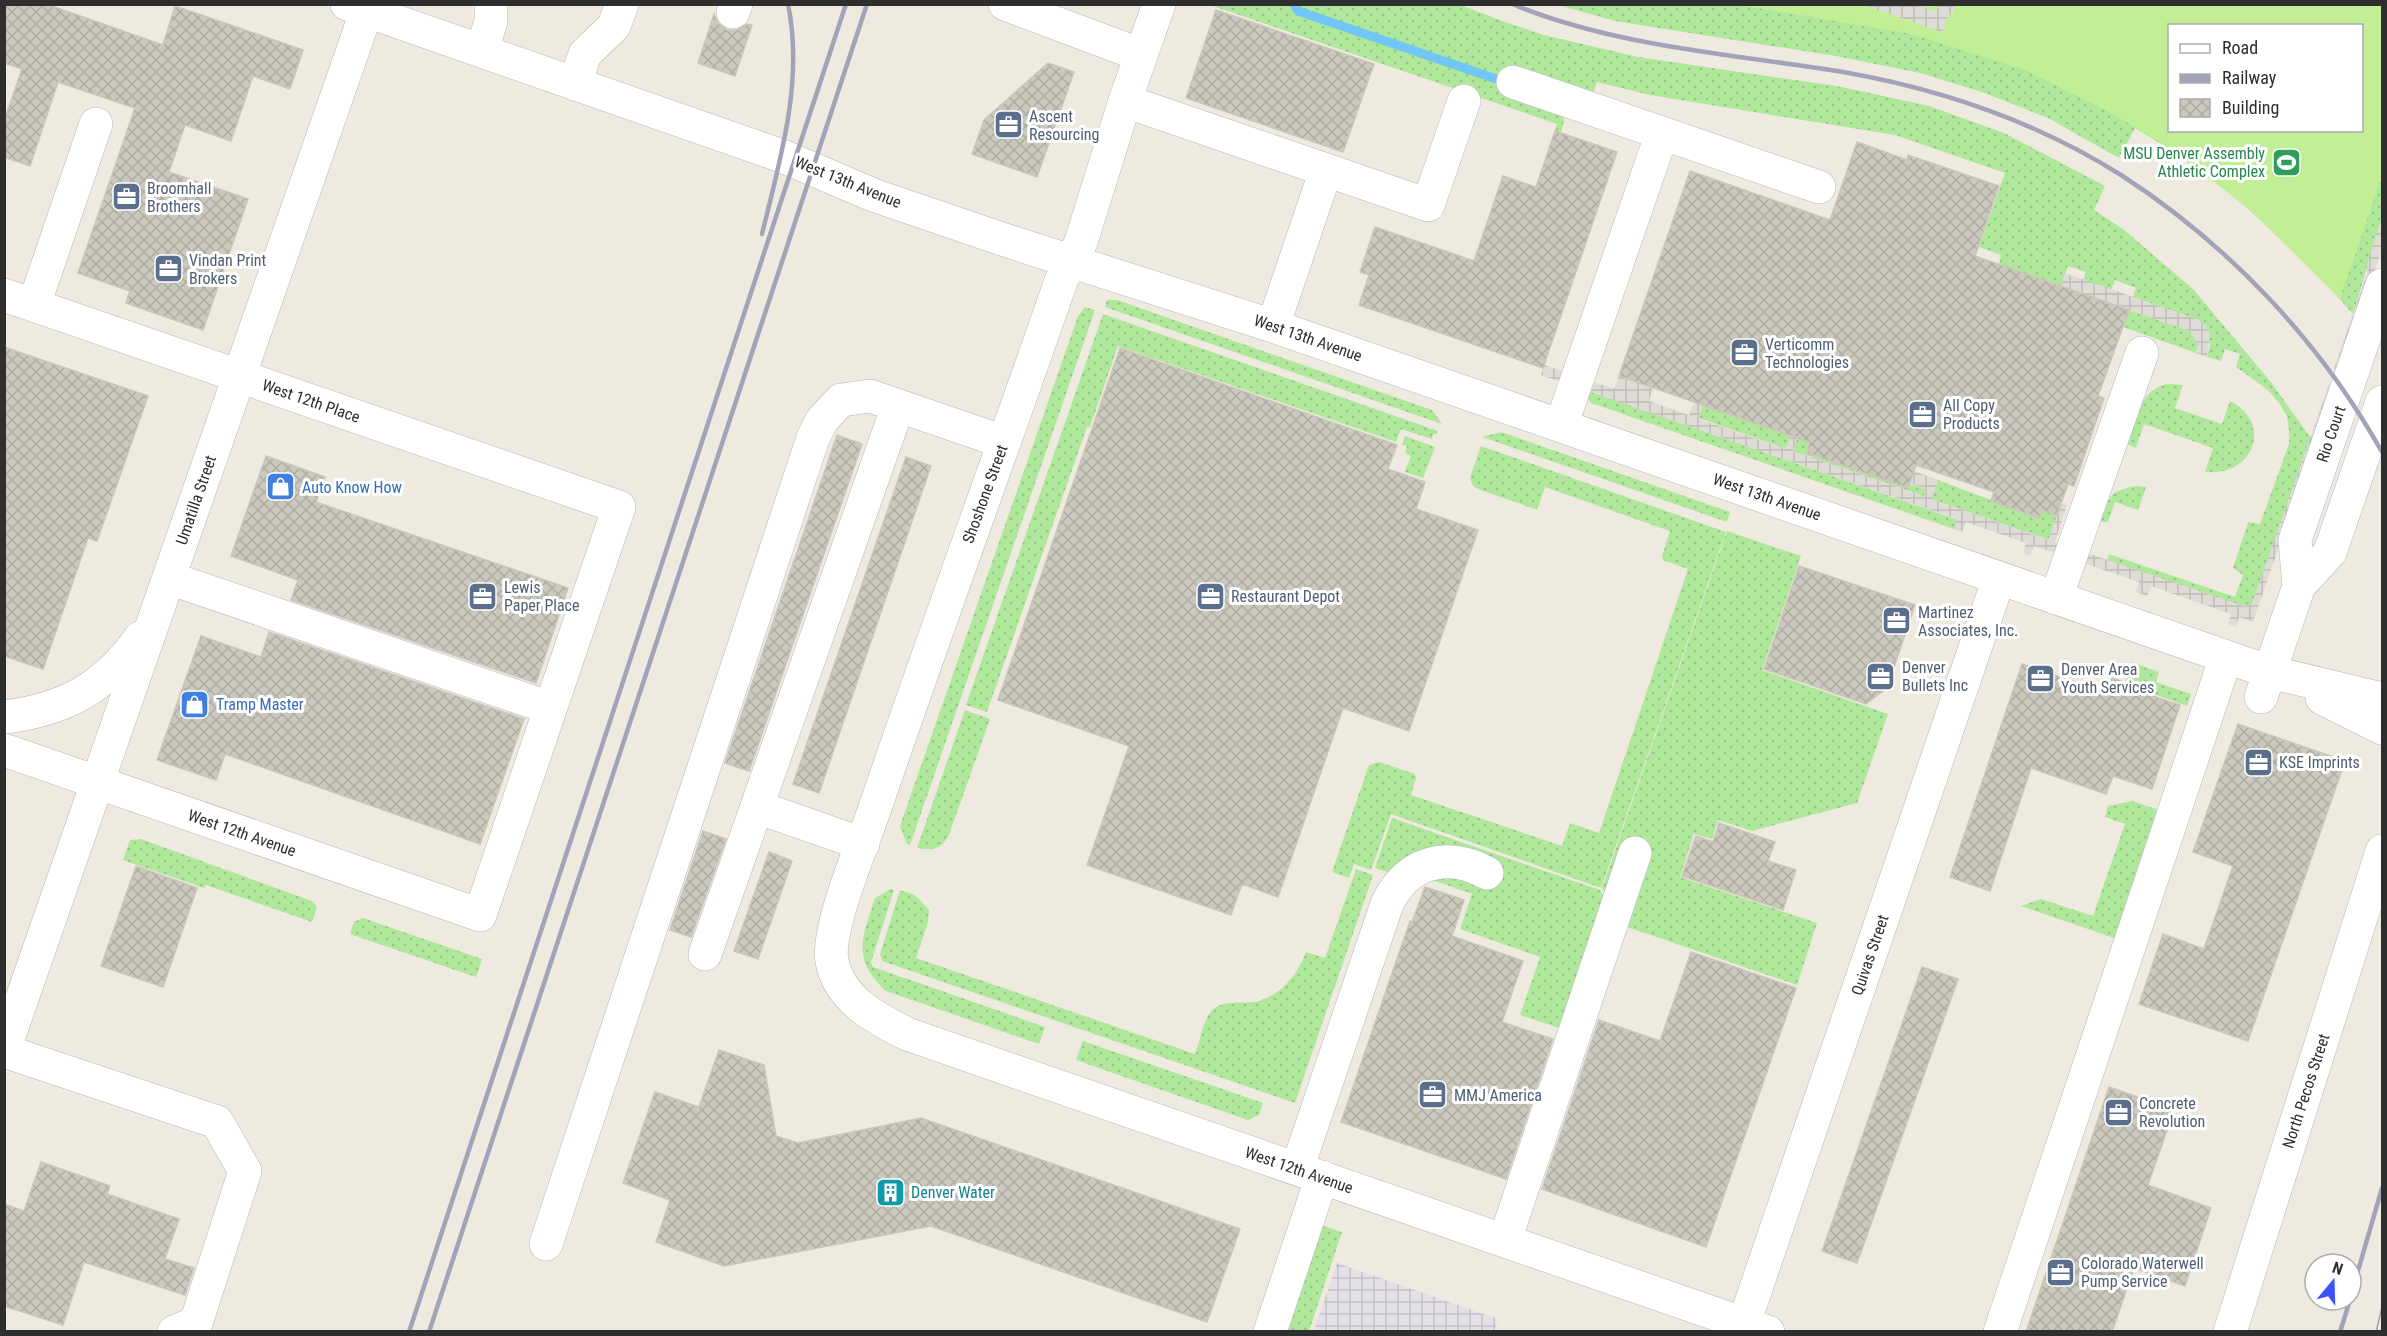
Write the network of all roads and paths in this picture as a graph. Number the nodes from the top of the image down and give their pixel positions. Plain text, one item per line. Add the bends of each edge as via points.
1 (491, 4) edge
2 (622, 4) edge
3 (1005, 4) edge
4 (1159, 4) edge
5 (361, 7) edge
6 (482, 51) junction
7 (1141, 55) junction
8 (1513, 82) dead end
9 (575, 84) junction
10 (1125, 100) junction
11 (1464, 101) dead end
12 (96, 124) dead end
13 (1662, 133) junction
14 (1326, 170) junction
15 (1819, 187) dead end
16 (1072, 260) junction
17 (2382, 285) edge
18 (19, 300) edge
19 (1273, 326) junction
20 (2142, 353) dead end
21 (239, 376) junction
22 (2382, 402) edge
23 (898, 406) junction
24 (1561, 426) junction
25 (1004, 442) junction
26 (169, 578) junction
27 (1999, 578) junction
28 (2299, 586) junction
29 (2056, 598) junction
30 (158, 609) junction
31 (2226, 657) junction
32 (2266, 684) junction
33 (2382, 699) edge
34 (550, 708) junction
35 (4, 717) edge
36 (2382, 728) edge
37 (4, 750) edge
38 (98, 783) junction
39 (757, 807) junction
40 (862, 844) junction
41 (2382, 851) edge
42 (1635, 853) dead end
43 (1487, 873) dead end
44 (705, 954) dead end
45 (842, 987) joint
46 (14, 991) edge
47 (4, 1050) edge
48 (1309, 1173) junction
49 (1505, 1240) junction
50 (546, 1244) dead end
51 (1751, 1329) edge
52 (174, 1332) edge
53 (1270, 1332) edge
54 (2000, 1332) edge
55 (2230, 1332) edge

1 - 6 street via 491,21
2 - 9 street via 614,26 585,54
3 - 7 street
4 - 7 street, Shoshone Street
5 - 6 street, West 13th Avenue
5 - 21 street, Umatilla Street
6 - 9 street, West 13th Avenue
7 - 10 street, Shoshone Street
8 - 13 street
9 - 16 street, West 13th Avenue via 788,158 873,195
10 - 14 street
10 - 16 street, Shoshone Street
11 - 14 street via 1428,205
12 - 18 street
13 - 15 street
13 - 24 street
14 - 19 street
16 - 19 street, West 13th Avenue
16 - 25 street, Shoshone Street
17 - 28 street, Rio Court via 2295,540
18 - 21 street, West 12th Place
19 - 24 street, West 13th Avenue
20 - 29 street
21 - 26 street, Umatilla Street
21 - 34 street, West 12th Place via 619,507
22 - 28 street, Rio Court via 2330,552
23 - 25 street
23 - 39 street
23 - 50 street via 870,396 841,400 822,420 813,438
24 - 27 street, West 13th Avenue
25 - 40 street, Shoshone Street
26 - 30 street, Umatilla Street
26 - 34 street
27 - 29 street, West 13th Avenue
27 - 51 street, Quivas Street
28 - 32 street, Rio Court
29 - 31 street, West 13th Avenue
30 - 35 street via 126,657 108,676 65,703
30 - 38 street, Umatilla Street
31 - 32 street, West 13th Avenue
31 - 54 street
32 - 33 street, West 13th Avenue
32 - 36 street, West 13th Avenue
34 - 38 street, West 12th Avenue via 480,915
37 - 38 street, West 12th Avenue
38 - 46 street, Umatilla Street
39 - 40 street
39 - 44 street
40 - 45 street, Shoshone Street via 832,945 832,960
41 - 55 street, North Pecos Street
42 - 49 street
43 - 48 street via 1455,861 1438,862 1415,871 1395,889 1387,904
45 - 48 street, West 12th Avenue via 864,1009 907,1034
46 - 47 street, Umatilla Street
47 - 52 street via 217,1122 245,1171 195,1323
48 - 49 street, West 12th Avenue
48 - 53 street
49 - 51 street, West 12th Avenue

